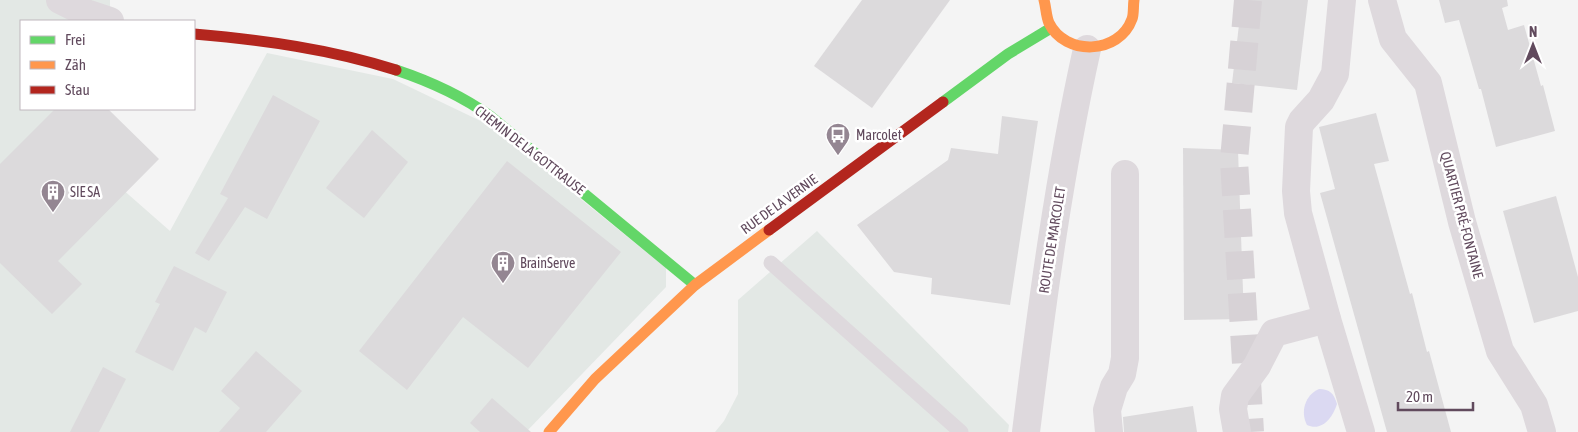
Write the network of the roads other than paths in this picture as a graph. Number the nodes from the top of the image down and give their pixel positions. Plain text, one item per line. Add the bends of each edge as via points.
1 (60, 0) edge
2 (1044, 0) edge
3 (1134, 0) edge
4 (1342, 0) edge
5 (1382, 0) edge
6 (107, 20) edge
7 (1051, 28) junction
8 (195, 34) edge
9 (1087, 49) junction
10 (1124, 174) dead end
11 (771, 263) dead end
12 (694, 285) junction
13 (1327, 319) junction
14 (549, 432) edge
15 (961, 432) edge
16 (1026, 432) edge
17 (1108, 432) edge
18 (1237, 432) edge
19 (1361, 432) edge
20 (1542, 432) edge

1 - 6 street
2 - 7 street
3 - 9 street via 1132,18 1115,41
4 - 13 street via 1335,74 1321,100 1299,127 1298,213
5 - 20 street, QUARTIER PRÉ-FONTAINE via 1393,39 1428,83 1462,222 1500,351 1534,405
7 - 9 street via 1073,46
7 - 12 street, RUE DE LA VERNIE via 1008,54
8 - 12 street, CHEMIN DE LA GOTTRAUSE via 328,52 411,74 443,89 494,119
9 - 16 street, ROUTE DE MARCOLET via 1050,241
10 - 17 street via 1125,358 1108,410
11 - 15 lane
12 - 14 street, RUE DE LA VERNIE via 595,379
13 - 18 street via 1274,333 1257,366 1235,396 1233,408
13 - 19 street

